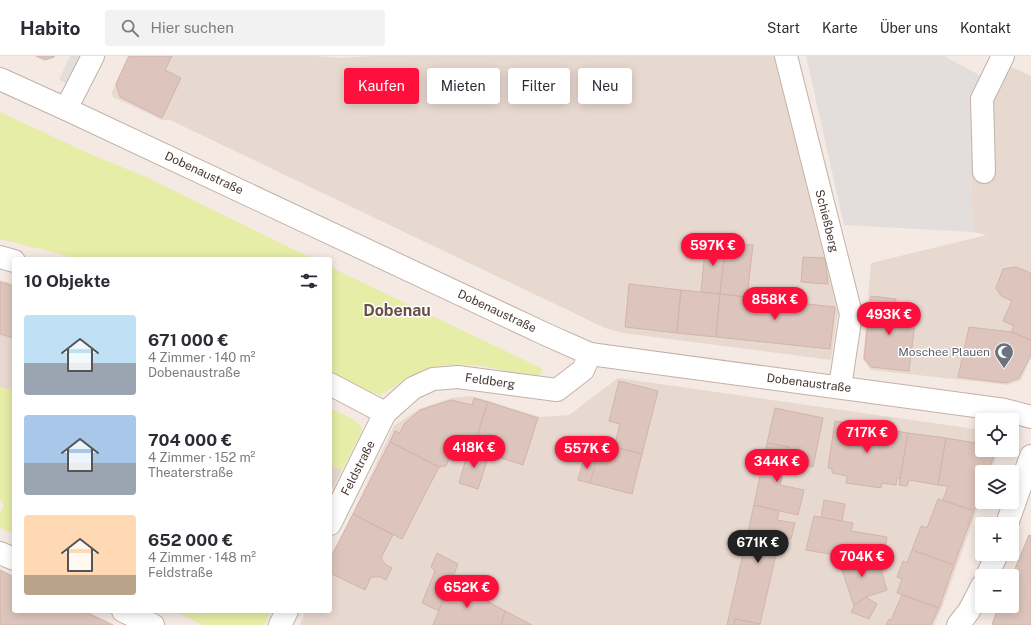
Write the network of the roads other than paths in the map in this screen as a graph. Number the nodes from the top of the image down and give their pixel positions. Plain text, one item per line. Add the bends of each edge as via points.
1 (93, 56) edge
2 (786, 56) edge
3 (1003, 56) edge
4 (0, 80) edge
5 (66, 109) junction
6 (984, 172) dead end
7 (0, 258) edge
8 (12, 261) edge
9 (590, 354) junction
10 (332, 385) edge
11 (840, 387) junction
12 (385, 413) junction
13 (1031, 417) edge
14 (1031, 456) edge
15 (1010, 517) edge
16 (332, 520) edge
17 (0, 553) edge
18 (12, 558) edge
19 (975, 599) edge
20 (127, 613) edge
21 (285, 613) edge
22 (153, 625) edge
23 (280, 625) edge
24 (958, 625) edge

1 - 5 street
2 - 11 street, Schießberg via 850,314
3 - 6 street via 982,99
4 - 5 street, Dobenaustraße
5 - 9 street, Dobenaustraße
7 - 8 street
9 - 11 street, Dobenaustraße
9 - 12 street, Feldberg via 583,370 557,390 458,377 433,379 413,388
10 - 12 street
11 - 13 street, Dobenaustraße via 1006,410
12 - 16 street, Feldstraße
14 - 15 street
17 - 18 street
19 - 24 street
20 - 22 street
21 - 23 street

